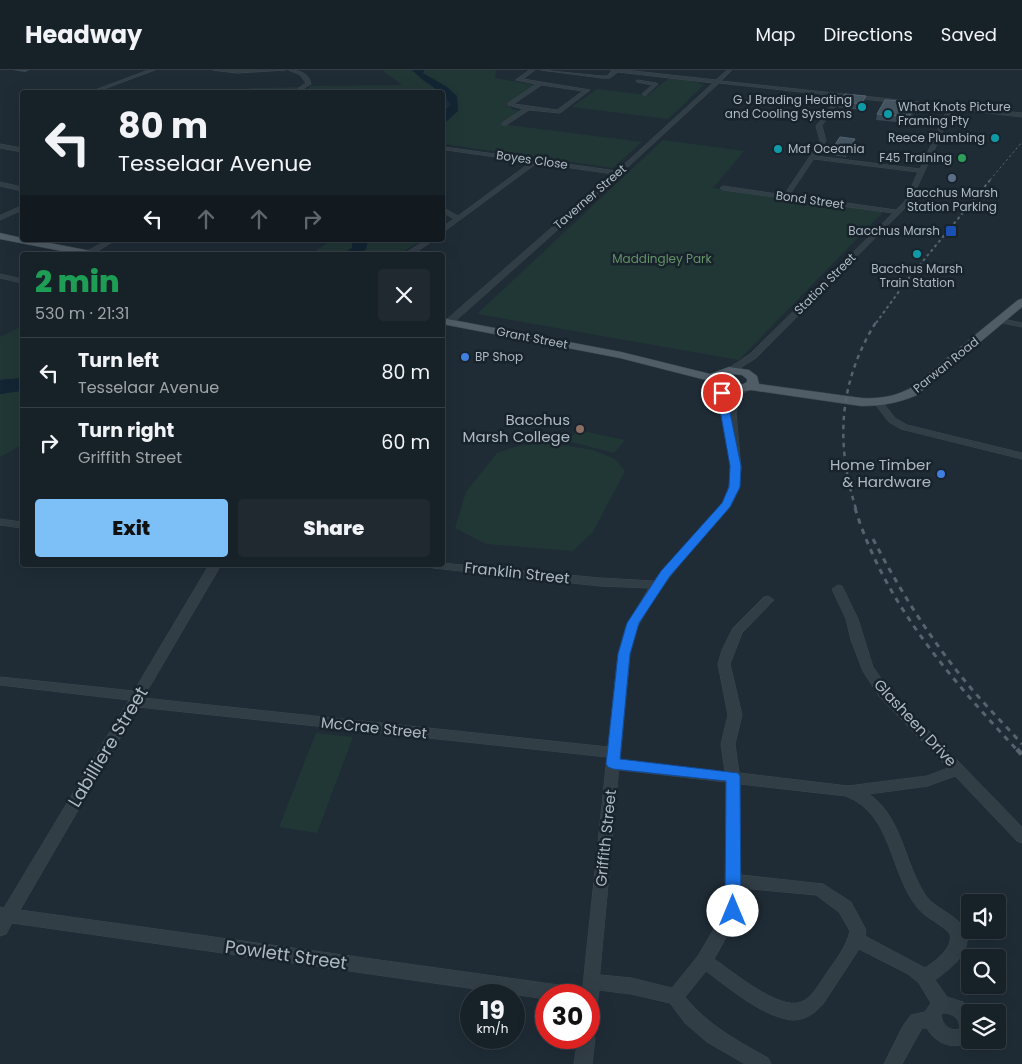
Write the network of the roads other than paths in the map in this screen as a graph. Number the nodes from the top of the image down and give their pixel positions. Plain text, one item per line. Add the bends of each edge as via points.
1 (154, 70) edge
2 (215, 70) edge
3 (284, 70) edge
4 (291, 70) edge
5 (533, 70) edge
6 (543, 70) edge
7 (612, 70) edge
8 (616, 70) edge
9 (730, 70) edge
10 (608, 77) junction
11 (622, 79) dead end
12 (632, 80) dead end
13 (717, 82) junction
14 (540, 84) junction
15 (98, 90) edge
16 (298, 90) edge
17 (645, 94) dead end
18 (842, 95) junction
19 (951, 108) junction
20 (526, 109) junction
21 (558, 112) junction
22 (566, 114) dead end
23 (1022, 116) edge
24 (504, 124) dead end
25 (0, 146) edge
26 (446, 148) dead end
27 (20, 150) edge
28 (813, 157) junction
29 (536, 161) junction
30 (922, 171) junction
31 (618, 172) junction
32 (0, 184) edge
33 (723, 188) dead end
34 (20, 189) edge
35 (786, 197) junction
36 (20, 209) edge
37 (445, 211) edge
38 (897, 212) junction
39 (0, 218) edge
40 (459, 219) junction
41 (445, 229) edge
42 (0, 236) edge
43 (20, 240) edge
44 (31, 242) edge
45 (110, 242) edge
46 (428, 242) edge
47 (82, 252) edge
48 (95, 252) edge
49 (413, 252) edge
50 (0, 276) edge
51 (20, 281) edge
52 (1022, 302) edge
53 (1001, 320) junction
54 (446, 322) edge
55 (1022, 325) edge
56 (753, 356) junction
57 (722, 376) junction
58 (750, 382) junction
59 (878, 402) junction
60 (1022, 456) edge
61 (736, 466) junction
62 (0, 522) edge
63 (20, 525) edge
64 (445, 566) edge
65 (215, 567) edge
66 (600, 582) junction
67 (658, 585) junction
68 (838, 589) dead end
69 (649, 596) junction
70 (768, 600) dead end
71 (0, 681) edge
72 (136, 699) junction
73 (614, 758) junction
74 (958, 770) junction
75 (733, 776) junction
76 (848, 791) junction
77 (1022, 837) edge
78 (733, 881) junction
79 (3, 920) edge
80 (856, 940) junction
81 (704, 962) junction
82 (925, 978) junction
83 (591, 984) edge
84 (535, 990) edge
85 (600, 993) edge
86 (675, 997) junction
87 (942, 1004) junction
88 (931, 1019) junction
89 (585, 1049) edge
90 (583, 1064) edge
91 (762, 1064) edge
92 (893, 1064) edge

1 - 15 street
2 - 3 street
4 - 16 street via 308,80 308,84
5 - 14 street via 518,80
6 - 10 street
7 - 8 street
8 - 10 street
8 - 13 street
9 - 13 street, Taverner Street
10 - 11 street
12 - 17 street via 656,84
13 - 18 street
13 - 31 street, Taverner Street
14 - 20 street via 510,104
14 - 21 street via 587,90
18 - 19 street
18 - 28 street via 819,126 823,141
19 - 23 street
19 - 30 street, Station Street
20 - 21 street
20 - 24 street
21 - 22 street
25 - 27 street
26 - 29 street, Boyes Close
28 - 30 street
28 - 35 street
29 - 31 street, Boyes Close
29 - 40 street
30 - 38 street, Station Street via 908,202
31 - 54 street, Taverner Street
32 - 34 street
33 - 35 street, Bond Street
35 - 38 street, Bond Street
36 - 39 street
37 - 40 street
38 - 56 street, Station Street
40 - 41 street
42 - 43 main road
44 - 47 main road
45 - 48 street
46 - 49 street
50 - 51 street
52 - 53 main road, Parwan Road
53 - 55 street
53 - 59 main road, Parwan Road via 912,392 898,399
54 - 57 main road, Grant Street
56 - 57 street, Station Street
56 - 58 street via 748,366
57 - 58 main road
57 - 58 main road via 732,389
57 - 61 street, Griffith Street
58 - 59 main road, Parwan Road via 852,401
58 - 61 street, Griffith Street via 736,393 732,404
59 - 60 street via 892,420 904,428
61 - 67 street, Griffith Street via 734,487 726,504
62 - 63 street
64 - 66 street, Franklin Street
65 - 72 street, Labilliere Street
66 - 67 street, Franklin Street
66 - 69 street, Franklin Street
67 - 69 street, Griffith Street
68 - 74 street, Glasheen Drive via 852,619 861,653 875,680
69 - 73 street, Griffith Street via 633,623 624,654
70 - 75 street via 737,631 724,664 735,715 728,744
71 - 72 street, McCrae Street
72 - 73 street, McCrae Street
72 - 79 street, Labilliere Street
73 - 75 street, McCrae Street
73 - 83 street, Griffith Street
74 - 76 street via 928,781
74 - 77 street, Glasheen Drive
75 - 76 street, McCrae Street
75 - 78 street
76 - 82 street via 868,800 884,819 922,903 958,930 960,941 957,949
78 - 80 street via 818,889 845,908 858,930
78 - 81 street via 733,911
79 - 84 street, Powlett Street
80 - 81 street via 818,998 806,1010 796,1012 771,1006
80 - 82 street via 897,959
81 - 86 street
82 - 87 street
85 - 86 street via 631,986
86 - 91 street via 713,1036
87 - 88 street via 932,1012
87 - 88 street via 950,1005 965,1015 968,1023 965,1036 949,1037 940,1033
88 - 92 street via 917,1021
89 - 90 street

